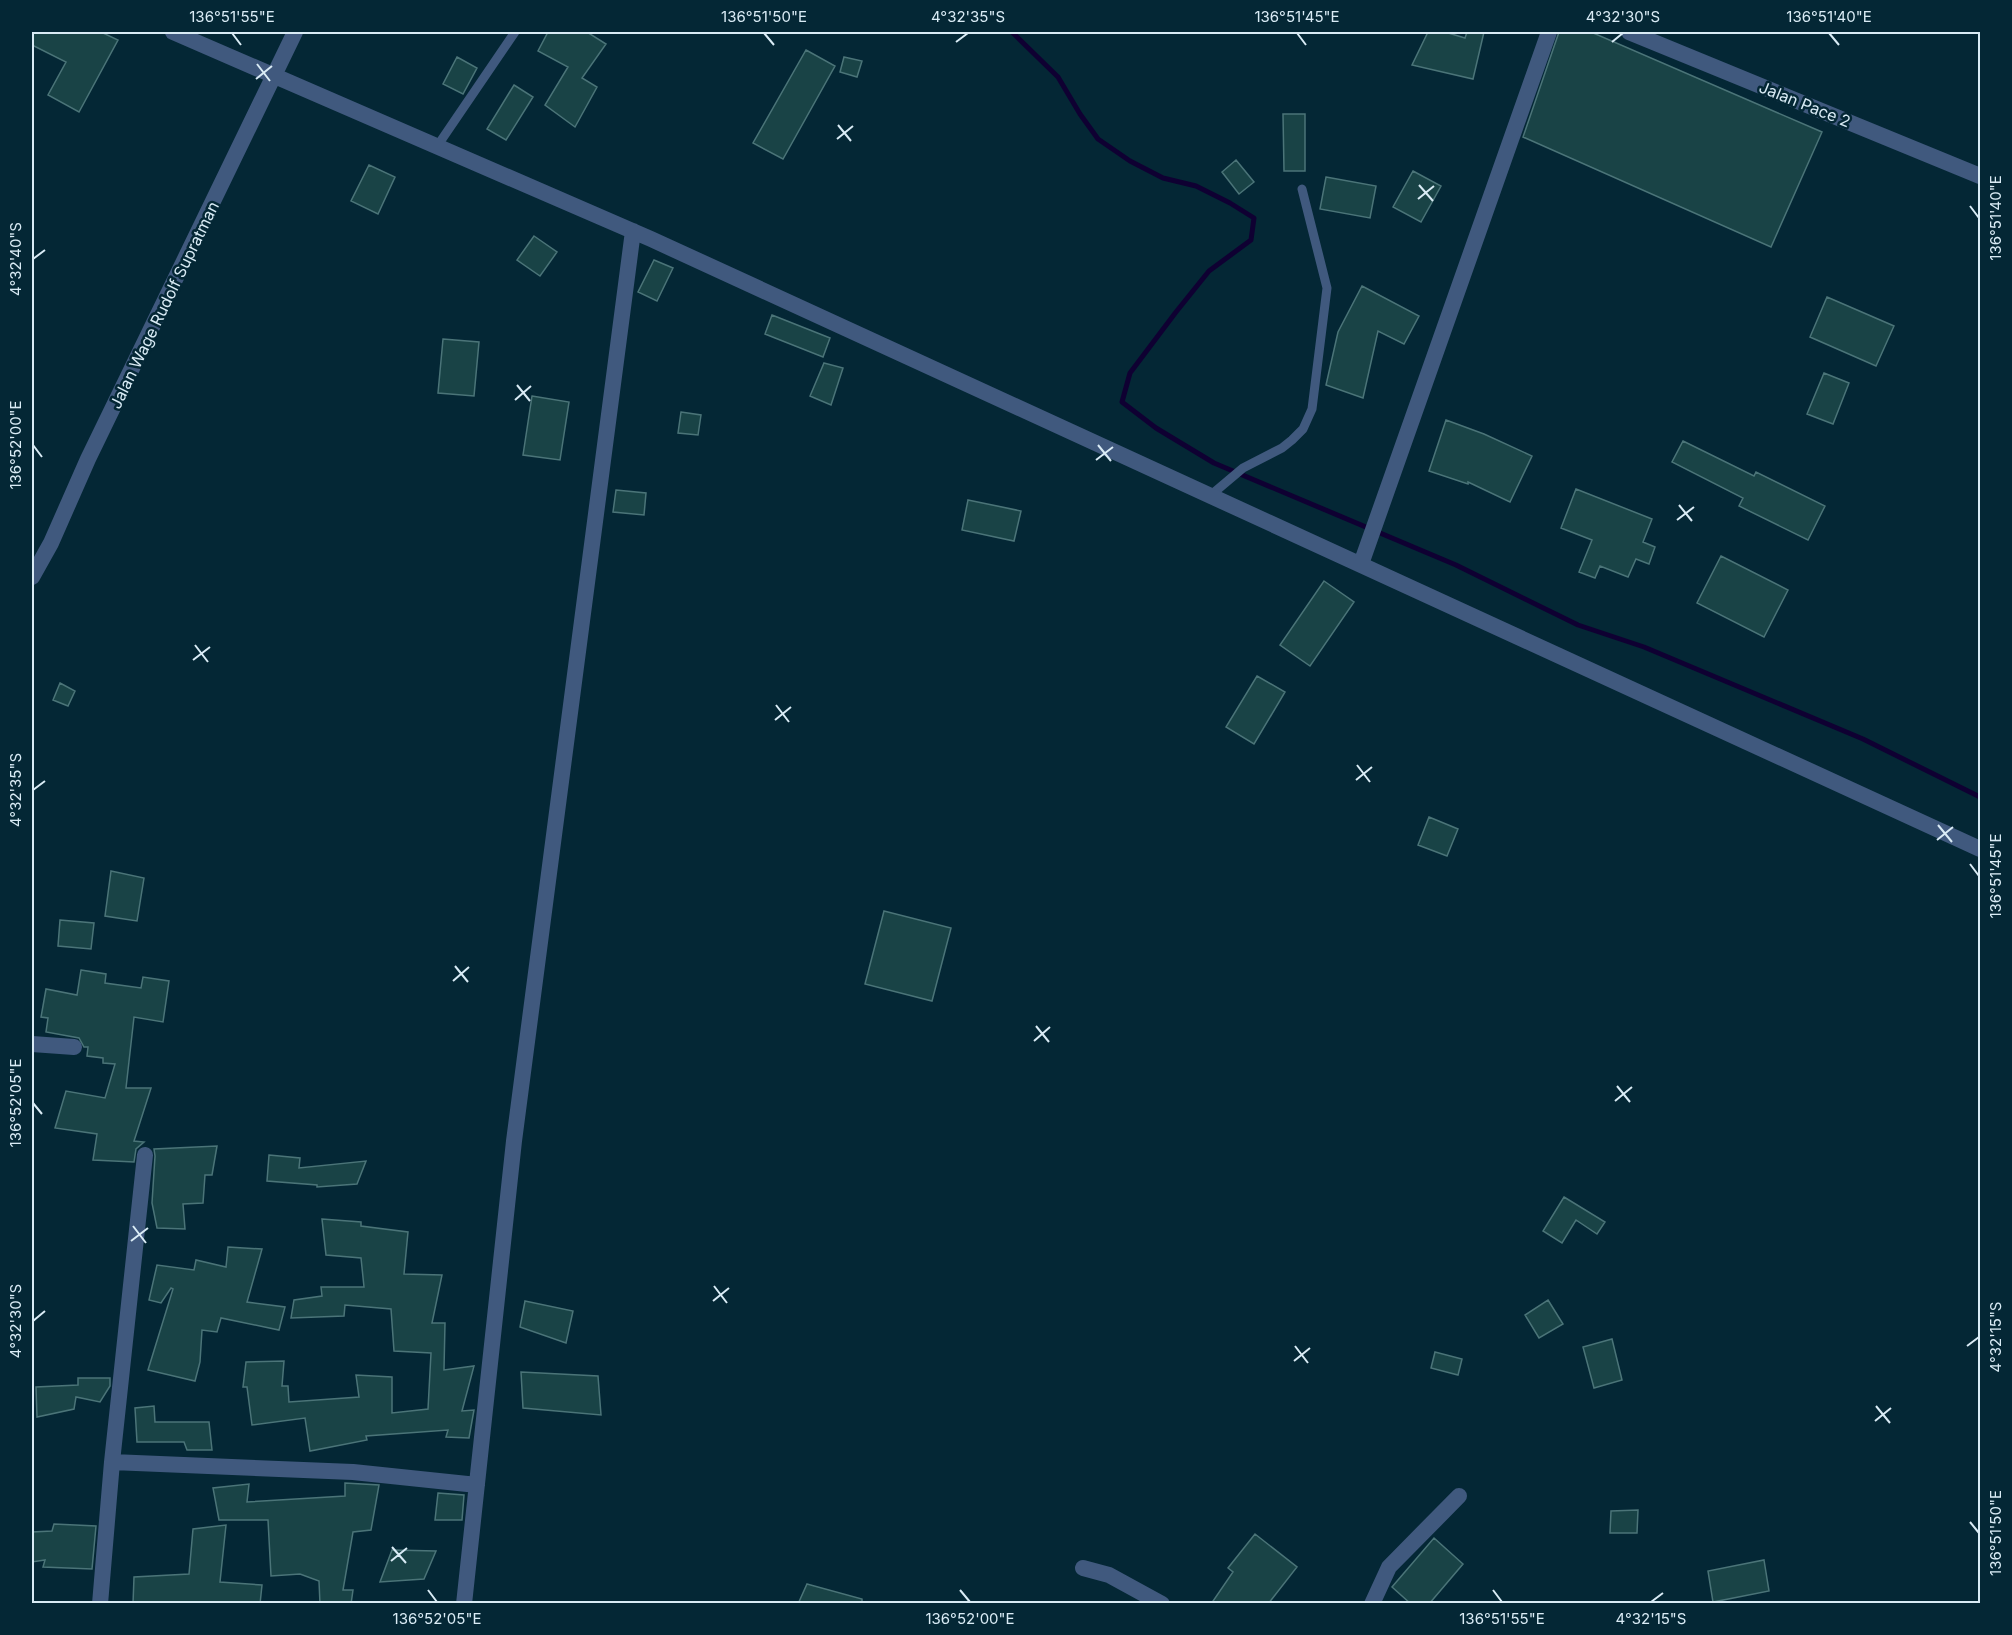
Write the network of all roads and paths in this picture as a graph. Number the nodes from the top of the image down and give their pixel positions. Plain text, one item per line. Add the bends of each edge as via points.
1 (173, 32) edge
2 (295, 32) edge
3 (515, 32) edge
4 (1549, 32) edge
5 (1629, 32) edge
6 (280, 64) junction
7 (438, 145) junction
8 (1980, 176) edge
9 (1302, 189) dead end
10 (633, 231) junction
11 (1211, 495) junction
12 (1361, 564) junction
13 (32, 577) edge
14 (1980, 849) edge
15 (32, 1044) edge
16 (74, 1047) dead end
17 (145, 1155) dead end
18 (112, 1462) junction
19 (477, 1485) junction
20 (1459, 1496) dead end
21 (1083, 1568) dead end
22 (100, 1604) edge
23 (464, 1604) edge
24 (1162, 1604) edge
25 (1372, 1604) edge

1 - 6 street
2 - 6 street, Jalan Wage Rudolf Supratman
3 - 7 lane
4 - 12 street
5 - 8 street, Jalan Pace 2
6 - 7 street
6 - 13 street, Jalan Wage Rudolf Supratman
7 - 10 street
9 - 11 lane via 1328,288 1312,409 1303,429 1292,440 1243,468
10 - 11 street
10 - 19 street via 514,1141
11 - 12 street
12 - 14 street
15 - 16 street
17 - 18 street
18 - 19 street via 342,1471
18 - 22 street
19 - 23 street
20 - 25 street via 1389,1567
21 - 24 street via 1109,1575

